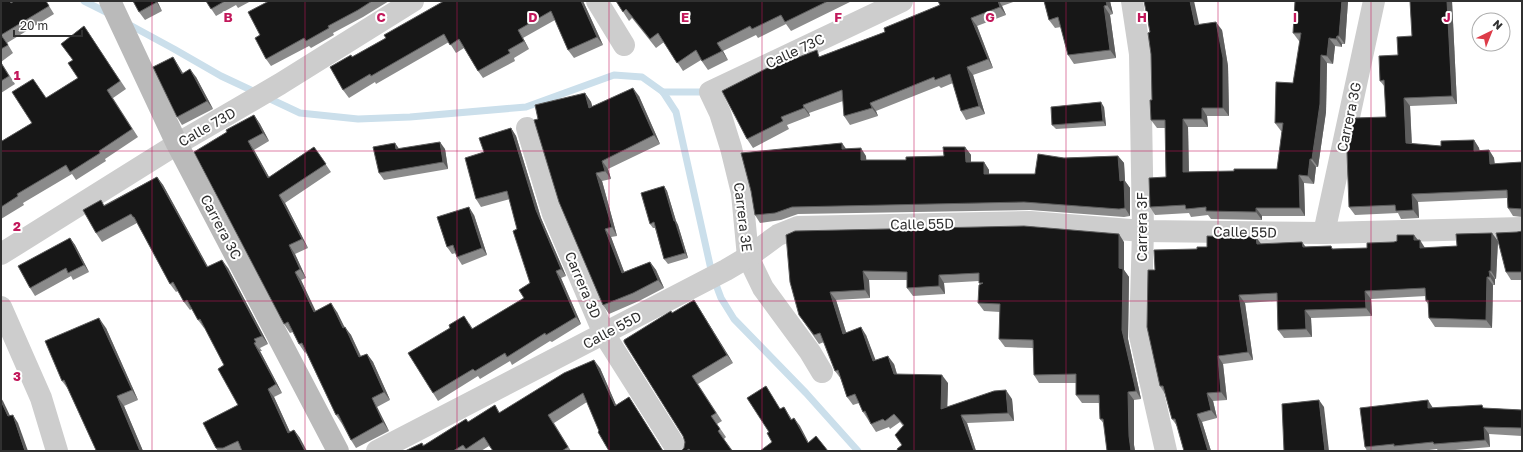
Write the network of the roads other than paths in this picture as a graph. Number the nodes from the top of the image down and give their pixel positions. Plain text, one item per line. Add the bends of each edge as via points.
1 (110, 1) edge
2 (413, 1) edge
3 (597, 1) edge
4 (902, 1) edge
5 (1132, 1) edge
6 (1374, 1) edge
7 (624, 45) dead end
8 (710, 92) joint
9 (527, 128) dead end
10 (177, 144) junction
11 (1522, 228) edge
12 (1143, 231) junction
13 (1324, 233) junction
14 (1, 254) edge
15 (748, 257) junction
16 (1, 307) edge
17 (604, 334) junction
18 (822, 372) dead end
19 (57, 451) edge
20 (338, 451) edge
21 (377, 451) edge
22 (678, 451) edge
23 (1166, 451) edge

1 - 10 street, Carrera 3C
2 - 10 street, Calle 73D via 280,84
3 - 7 street
4 - 8 street, Calle 73C
5 - 12 street, Carrera 3F via 1140,54
6 - 13 street, Carrera 3G
8 - 15 street, Carrera 3E via 731,148 742,193
9 - 17 street, Carrera 3D via 553,214
10 - 14 street, Calle 73D
10 - 20 street, Carrera 3C
11 - 13 street, Calle 55D
12 - 13 street, Calle 55D
12 - 15 street, Calle 55D via 1030,222 798,227 778,235
12 - 23 street, Carrera 3F via 1140,336
15 - 17 street, Calle 55D
15 - 18 street, Carrera 3E via 763,288
16 - 19 street via 41,398
17 - 21 street, Calle 55D
17 - 22 street, Carrera 3D

